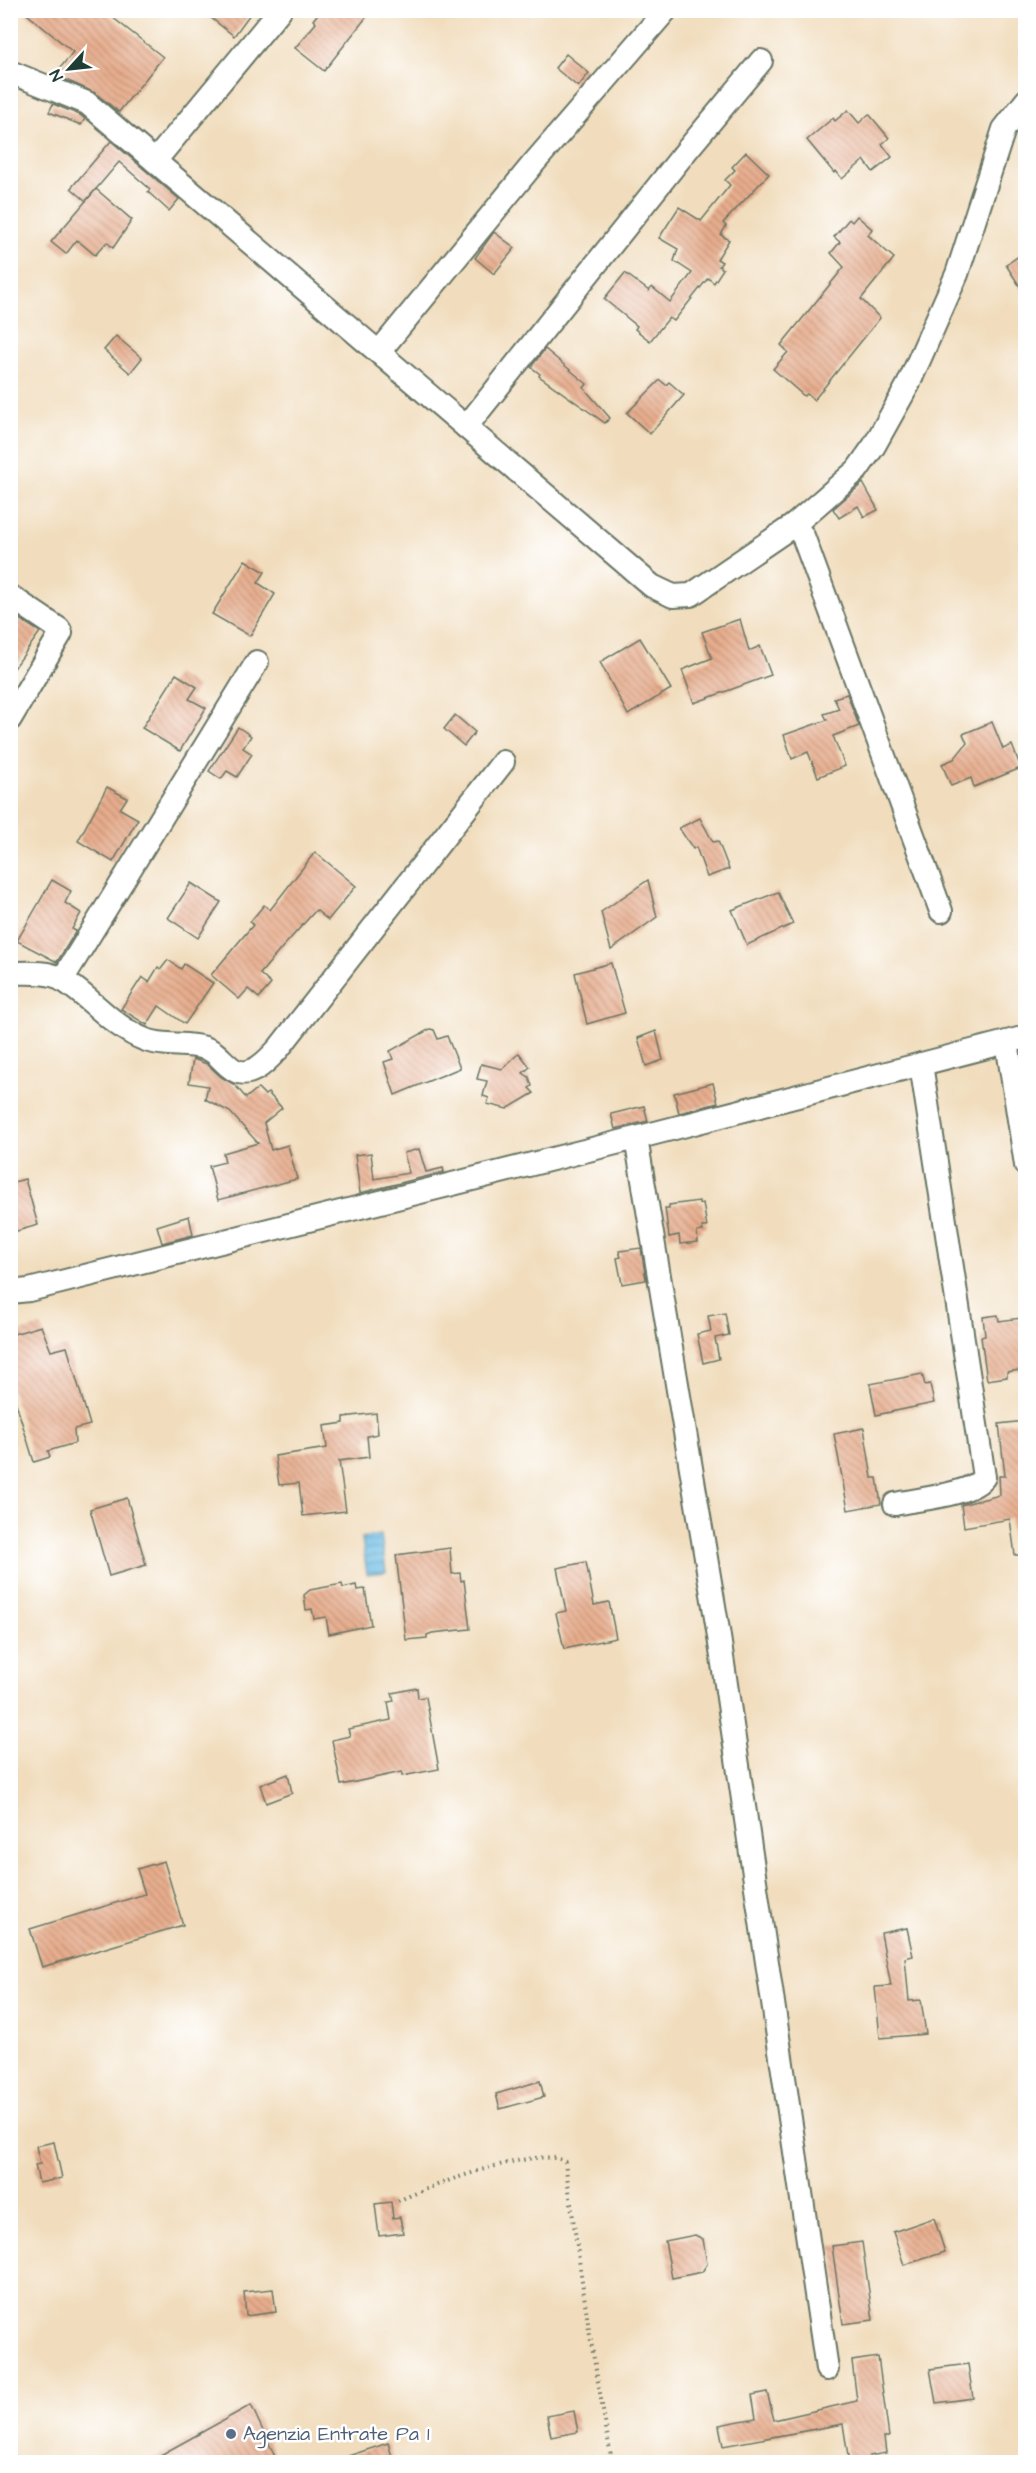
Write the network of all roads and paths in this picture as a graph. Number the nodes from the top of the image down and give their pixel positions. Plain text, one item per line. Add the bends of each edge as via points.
1 (280, 10) edge
2 (666, 10) edge
3 (761, 61) dead end
4 (10, 72) edge
5 (1026, 101) edge
6 (155, 161) junction
7 (379, 352) junction
8 (466, 427) junction
9 (794, 525) junction
10 (10, 596) edge
11 (257, 662) dead end
12 (10, 718) edge
13 (503, 762) dead end
14 (941, 911) dead end
15 (10, 973) edge
16 (62, 980) junction
17 (1016, 1040) edge
18 (921, 1064) junction
19 (636, 1138) junction
20 (1026, 1165) edge
21 (10, 1292) edge
22 (895, 1504) dead end
23 (398, 2201) dead end
24 (827, 2369) dead end
25 (612, 2463) edge

1 - 6 street
2 - 7 street
3 - 8 street
4 - 6 street via 87,103
5 - 9 street via 1004,129 957,274 908,385 857,470
6 - 7 street
7 - 8 street
8 - 9 street via 652,586 673,596 691,595
9 - 14 street via 803,536
10 - 12 street via 61,633
11 - 16 street
13 - 16 street via 279,1048 251,1072 231,1069 216,1053 204,1048 145,1040
15 - 16 street via 41,974
17 - 18 street
17 - 20 street
18 - 19 street
18 - 22 street via 984,1477 963,1490
19 - 21 street
19 - 24 street via 718,1630
23 - 25 path via 473,2171 552,2157 565,2162

